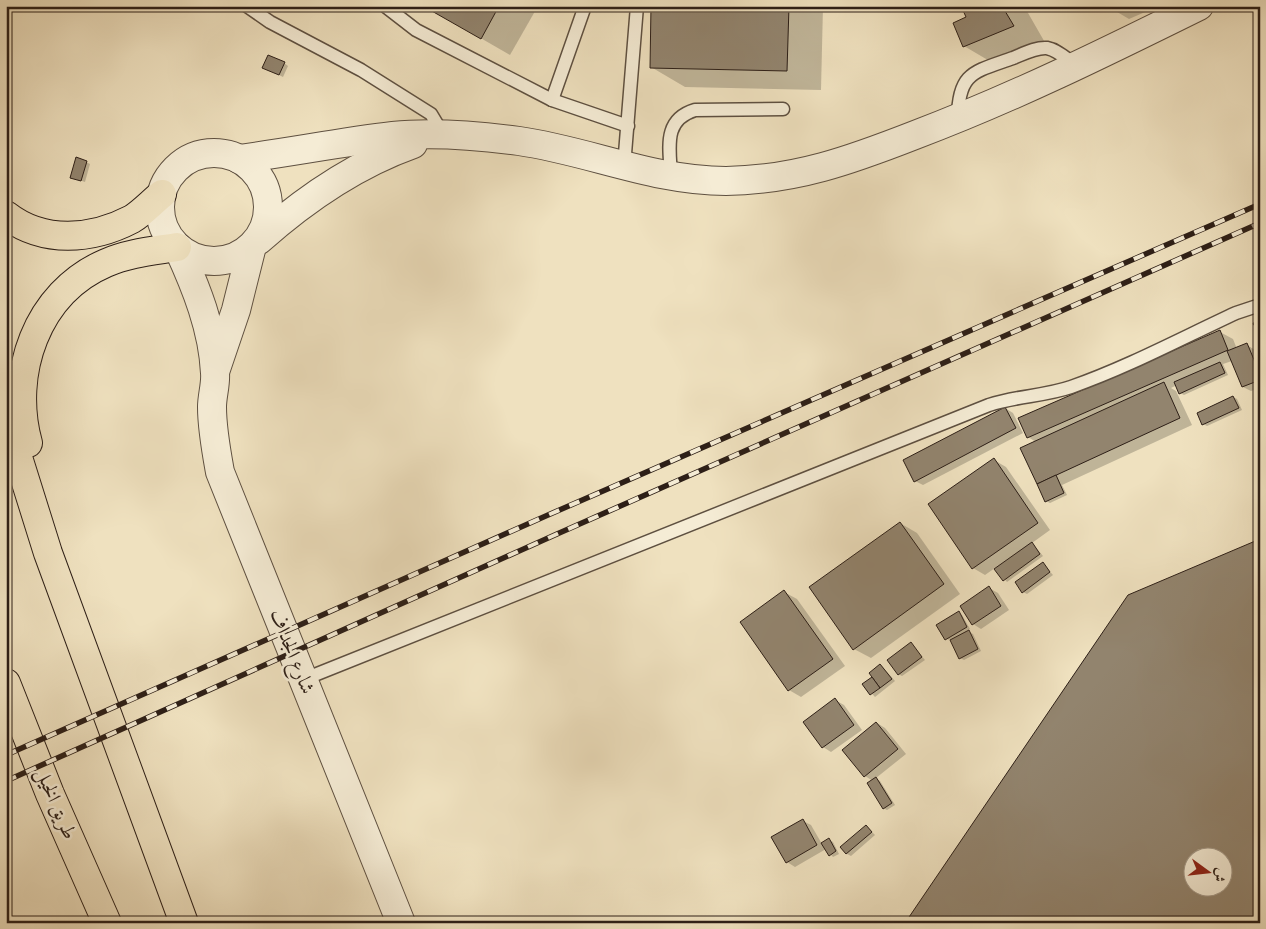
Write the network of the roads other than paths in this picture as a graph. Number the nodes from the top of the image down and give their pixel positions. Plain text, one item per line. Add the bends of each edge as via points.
1 (247, 6) edge
2 (385, 6) edge
3 (585, 6) edge
4 (637, 6) edge
5 (1199, 6) edge
6 (1077, 66) junction
7 (552, 100) junction
8 (783, 109) dead end
9 (958, 119) junction
10 (628, 126) junction
11 (440, 136) junction
12 (239, 159) junction
13 (624, 166) junction
14 (671, 177) junction
15 (162, 194) junction
16 (6, 215) edge
17 (256, 243) junction
18 (178, 248) junction
19 (1260, 305) edge
20 (215, 373) junction
21 (6, 419) edge
22 (48, 553) junction
23 (302, 680) junction
24 (6, 683) edge
25 (108, 923) edge
26 (184, 923) edge
27 (402, 923) edge

1 - 11 lane via 270,22 361,70 431,114
2 - 7 lane via 416,30
3 - 7 lane
4 - 10 lane
5 - 6 street
6 - 9 street
6 - 9 lane via 1054,50 1041,48 979,70 971,75 959,92
7 - 10 lane
8 - 14 lane via 687,112 671,131
9 - 14 street via 835,165 781,177 726,181
10 - 13 lane
11 - 12 street via 395,136
11 - 13 street via 521,141
11 - 17 street via 396,150 352,171 290,212
12 - 15 street via 220,153 201,154 183,163 169,176
12 - 17 street via 254,170 264,185 268,204 266,222
13 - 14 street
15 - 16 highway via 133,219 95,234 51,236
15 - 18 street via 160,213 166,232
17 - 18 street via 240,255 224,261 192,257
17 - 20 street, شارع الجداف
18 - 20 street, شارع الجداف via 203,309
18 - 22 highway via 136,253 105,263 77,281 54,304 36,331 24,362 20,395 23,428 32,460
19 - 23 lane via 1083,382 1057,391 989,405
20 - 23 street, شارع الجداف via 212,406 220,472
21 - 22 highway
22 - 26 highway
23 - 27 street, شارع الجداف
24 - 25 highway, طريق الخيل via 50,794

